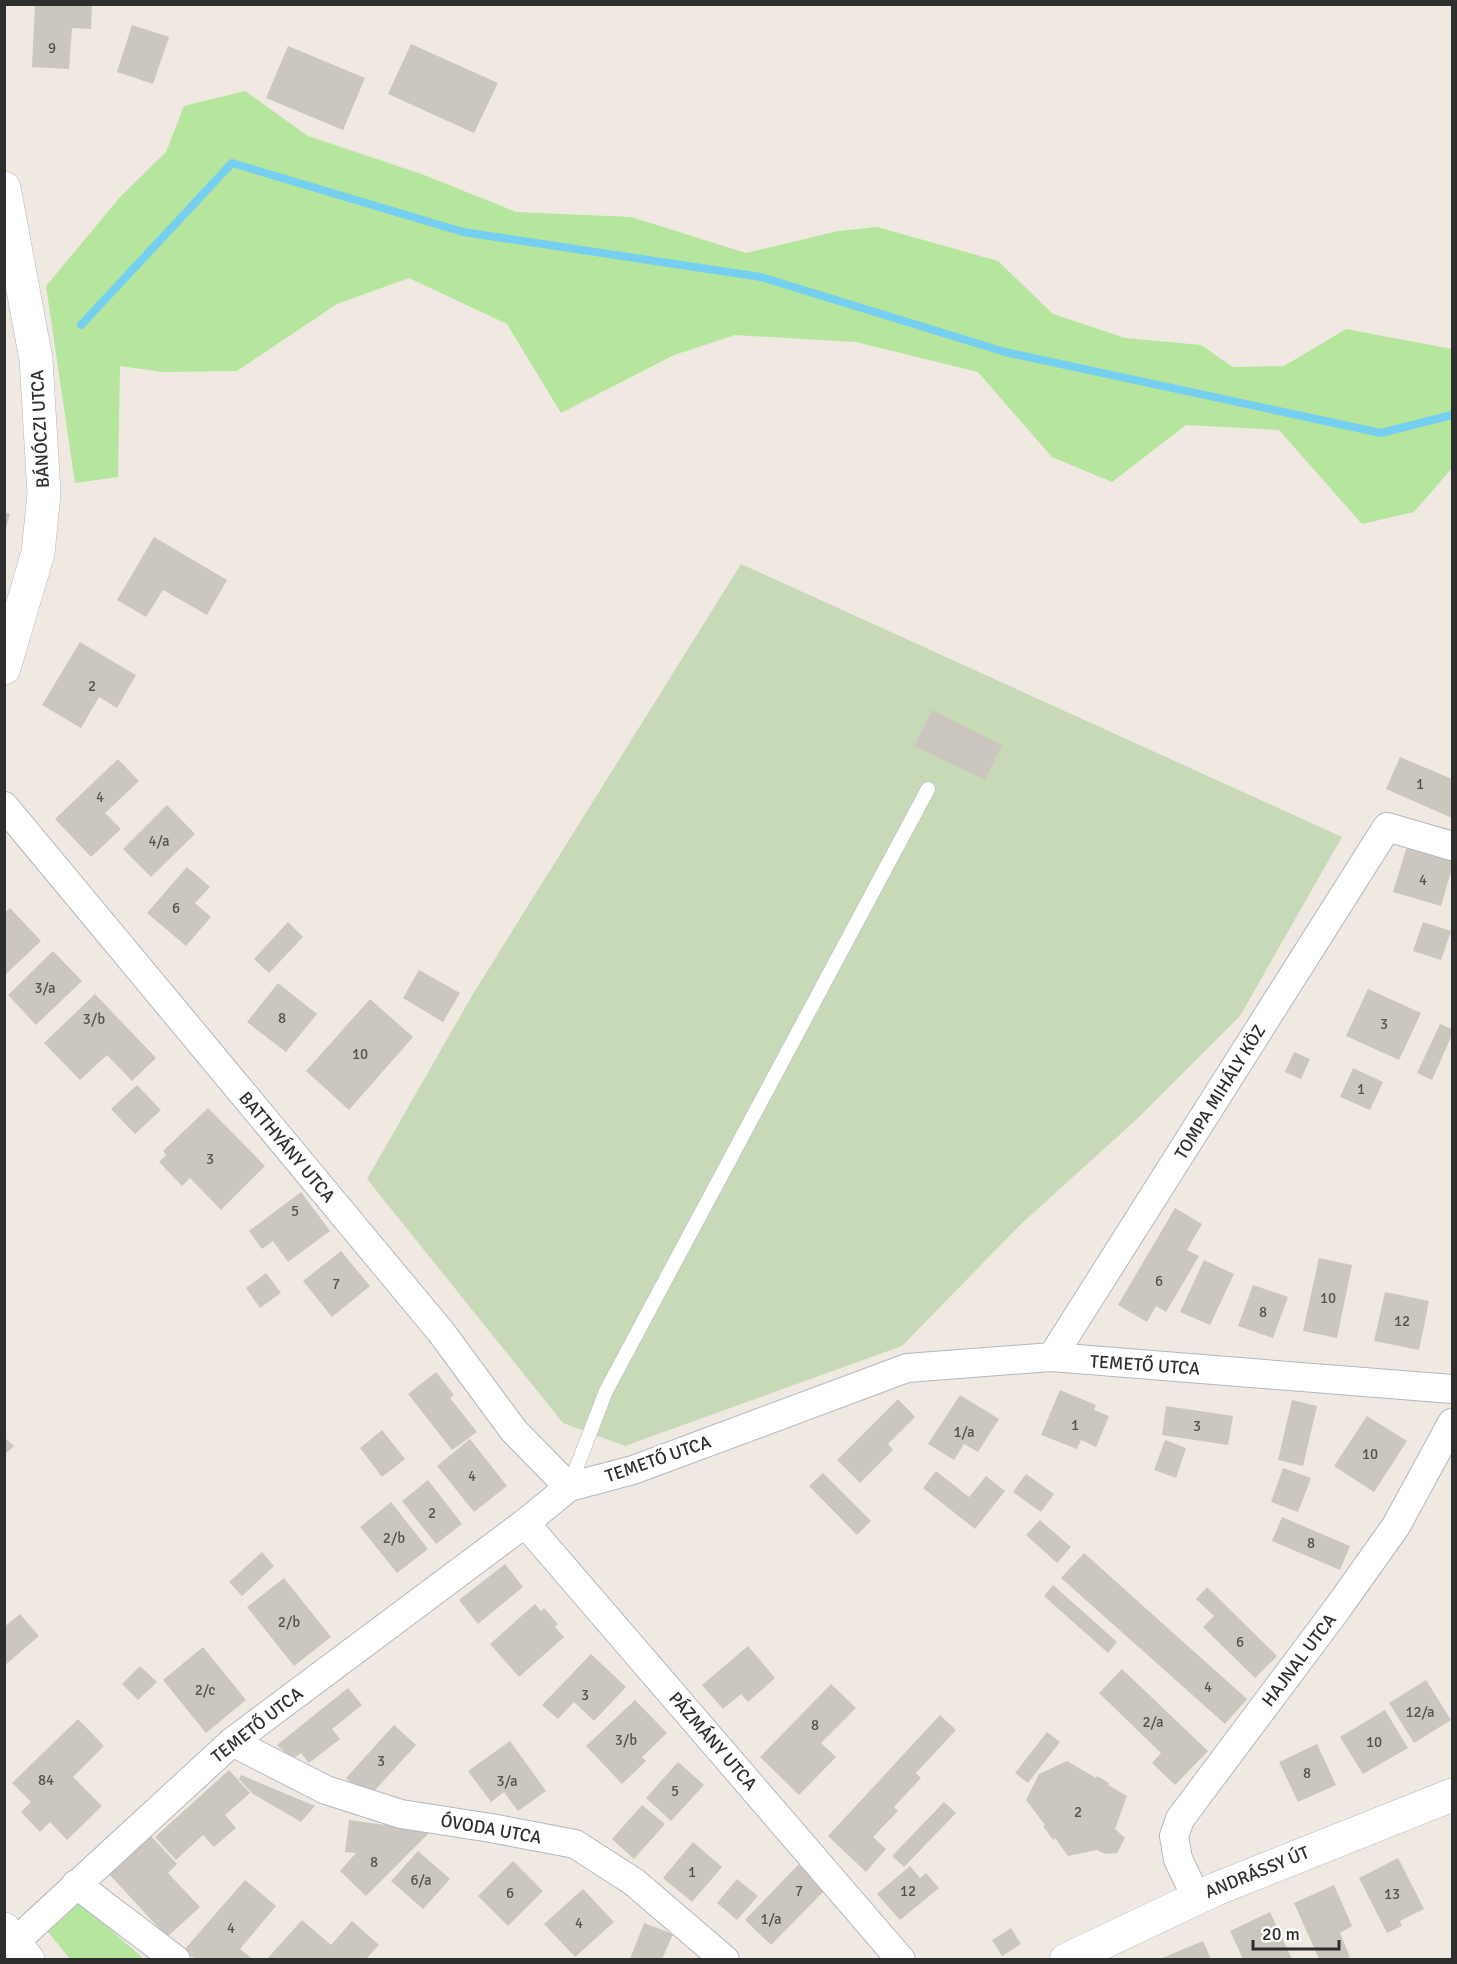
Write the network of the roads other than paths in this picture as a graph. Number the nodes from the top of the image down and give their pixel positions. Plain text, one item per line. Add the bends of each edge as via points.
1 (4, 188) edge
2 (4, 668) edge
3 (928, 789) dead end
4 (4, 807) edge
5 (1452, 846) edge
6 (1052, 1358) junction
7 (1452, 1389) edge
8 (1452, 1423) edge
9 (569, 1487) junction
10 (525, 1523) junction
11 (232, 1742) junction
12 (1452, 1796) edge
13 (76, 1884) junction
14 (1196, 1897) junction
15 (13, 1946) edge
16 (176, 1959) edge
17 (725, 1959) edge
18 (901, 1959) edge
19 (1066, 1959) edge

1 - 2 street, BÁNÓCZI UTCA via 36,359 44,494 38,553
3 - 9 lane via 606,1391
4 - 9 street, BATTHYÁNY UTCA via 434,1323 514,1431
5 - 6 street, TOMPA MIHÁLY KÖZ via 1387,827
6 - 7 street, TEMETŐ UTCA
6 - 9 street, TEMETŐ UTCA via 908,1368 633,1470
8 - 14 street, HAJNAL UTCA via 1396,1526 1180,1819 1174,1836 1178,1859
9 - 10 street, TEMETŐ UTCA
10 - 11 street, TEMETŐ UTCA
10 - 18 street, PÁZMÁNY UTCA
11 - 13 street, TEMETŐ UTCA
11 - 17 street, ÓVODA UTCA via 327,1790 401,1814 575,1844 634,1882
12 - 14 street, ANDRÁSSY ÚT
13 - 15 street, TEMETŐ UTCA
13 - 16 street
14 - 19 street, ANDRÁSSY ÚT

